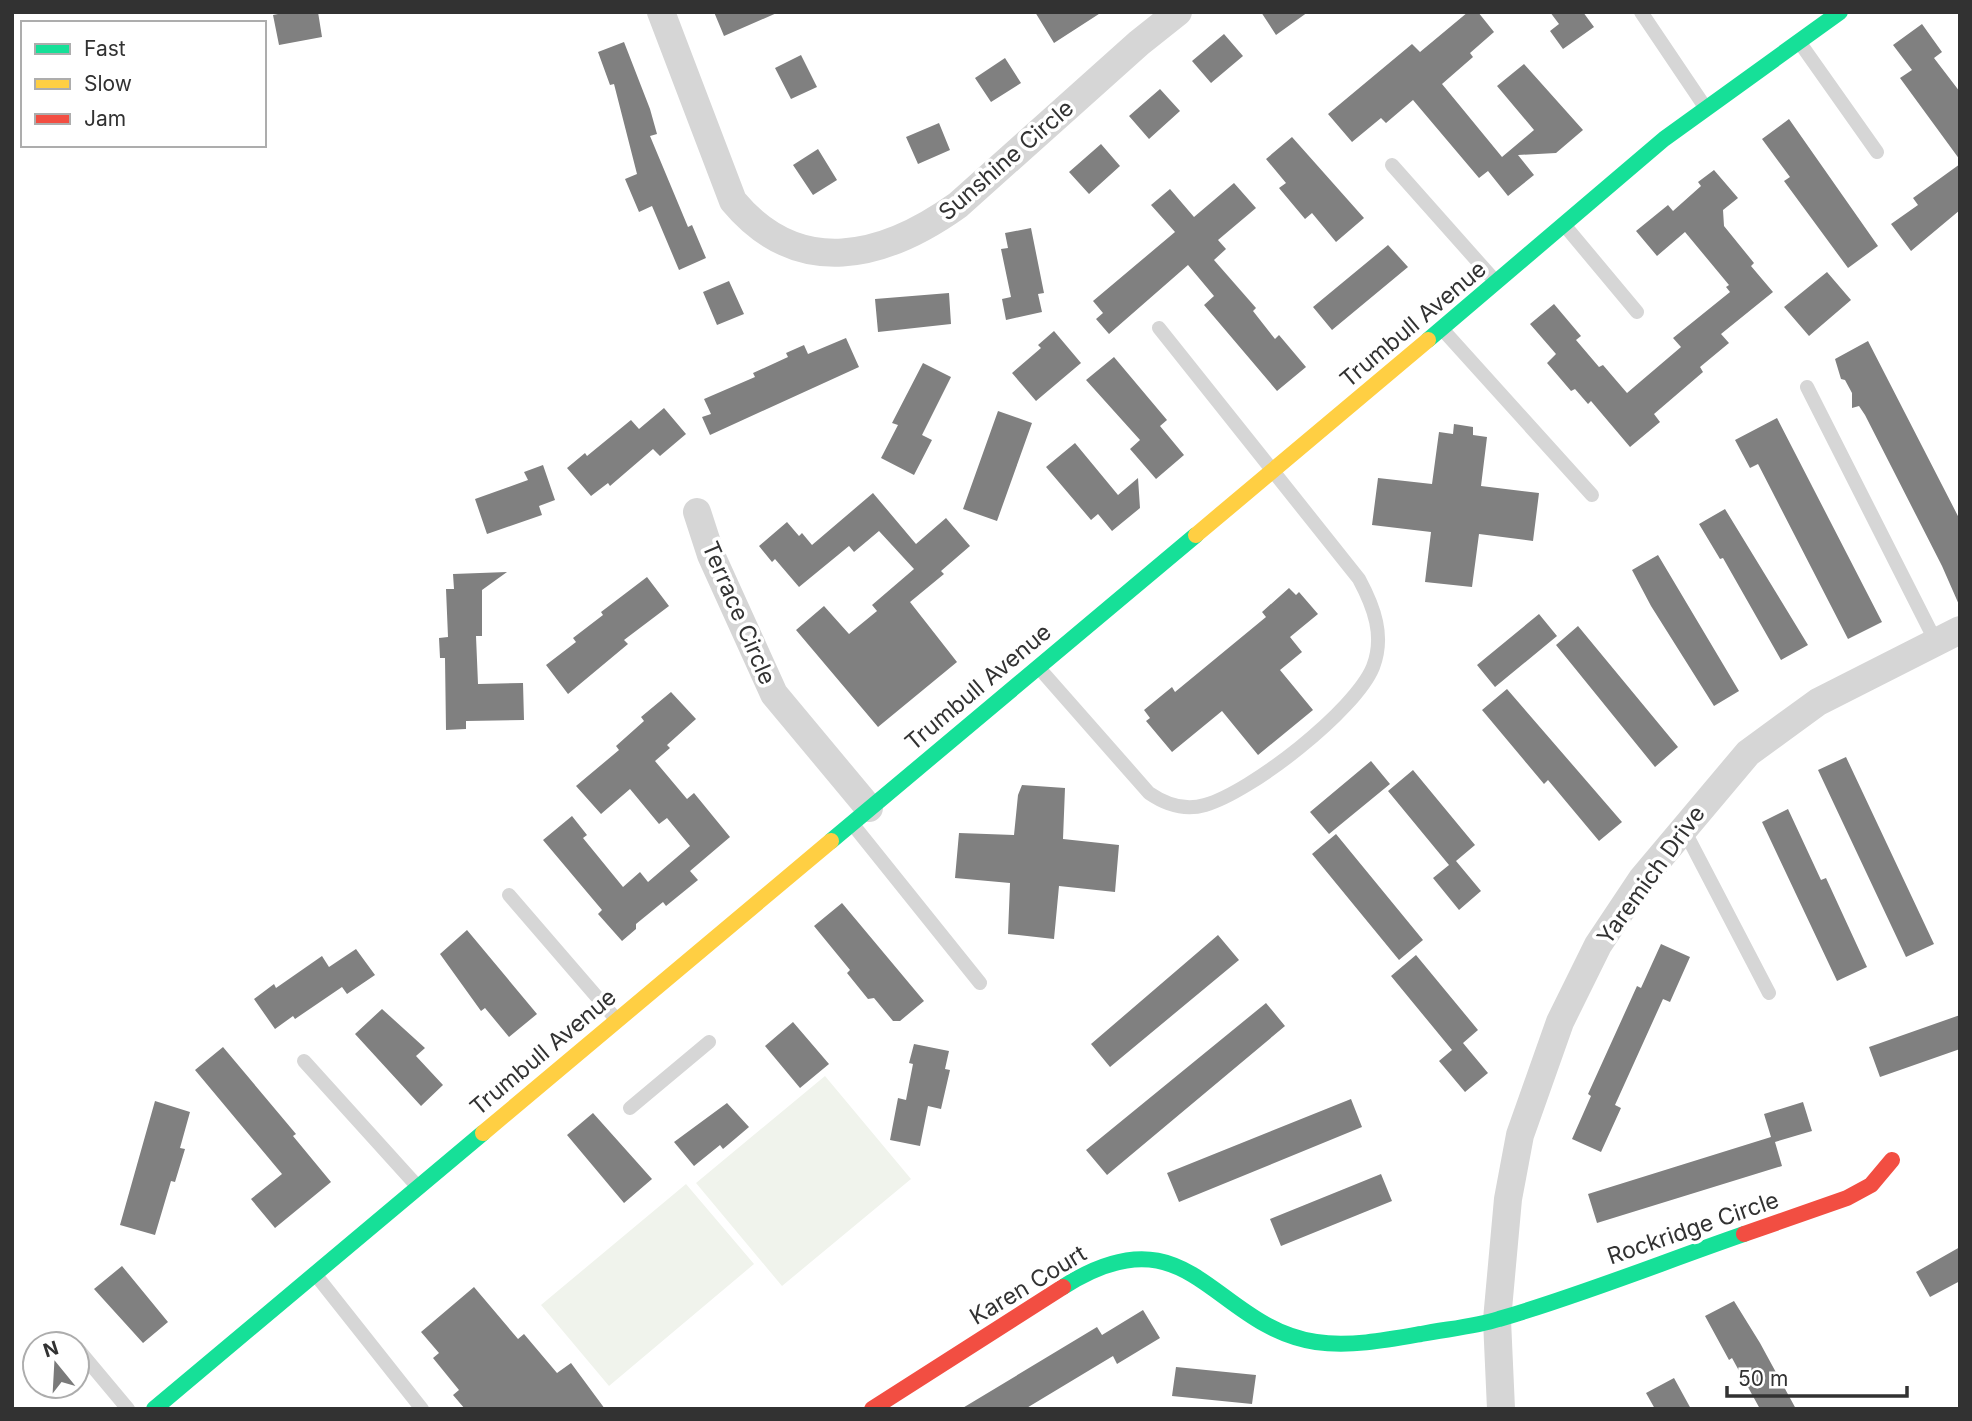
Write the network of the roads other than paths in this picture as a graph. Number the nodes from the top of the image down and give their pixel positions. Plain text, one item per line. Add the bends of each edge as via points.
1 (661, 12) edge
2 (1178, 12) edge
3 (1641, 12) edge
4 (1840, 12) edge
5 (1799, 42) junction
6 (1706, 108) junction
7 (1878, 152) dead end
8 (1392, 165) dead end
9 (1565, 226) junction
10 (1497, 283) junction
11 (1636, 312) dead end
12 (1159, 328) dead end
13 (1442, 330) junction
14 (1807, 387) dead end
15 (1274, 470) junction
16 (1592, 495) dead end
17 (697, 512) dead end
18 (1948, 636) edge
19 (1038, 666) junction
20 (860, 815) junction
21 (1683, 828) junction
22 (509, 895) dead end
23 (979, 983) dead end
24 (1769, 993) dead end
25 (617, 1020) junction
26 (709, 1041) dead end
27 (304, 1061) dead end
28 (629, 1108) dead end
29 (1892, 1160) dead end
30 (418, 1187) junction
31 (314, 1273) junction
32 (1497, 1320) junction
33 (91, 1365) edge
34 (128, 1409) edge
35 (154, 1409) edge
36 (422, 1409) edge
37 (872, 1409) edge
38 (1501, 1409) edge

1 - 2 street, Sunshine Circle via 733,201 753,225 801,248 834,253 866,252 931,224
3 - 6 lane
4 - 5 street, Trumbull Avenue
5 - 6 street, Trumbull Avenue
5 - 7 lane
6 - 9 street, Trumbull Avenue
8 - 10 lane
9 - 10 street, Trumbull Avenue
9 - 11 lane
10 - 13 street, Trumbull Avenue
12 - 15 lane
13 - 15 street, Trumbull Avenue
13 - 16 lane
14 - 18 lane
15 - 19 street, Trumbull Avenue
15 - 19 lane via 1359,579 1377,624 1373,666 1363,685 1306,742 1225,797 1203,806 1164,803 1137,781
17 - 20 street, Terrace Circle via 711,555 774,694
18 - 21 street, Yaremich Drive via 1818,702 1748,753
19 - 20 street, Trumbull Avenue
20 - 23 lane
20 - 25 street, Trumbull Avenue
21 - 24 lane
21 - 32 street, Yaremich Drive via 1598,945 1560,1022 1520,1135 1508,1199
22 - 25 lane
25 - 30 street, Trumbull Avenue
26 - 28 lane
27 - 30 lane
29 - 32 street, Rockridge Circle via 1871,1185 1847,1198
30 - 31 street, Trumbull Avenue
31 - 35 street, Trumbull Avenue
31 - 36 lane
32 - 37 street, Karen Court via 1374,1342 1317,1342 1281,1333 1187,1270 1155,1260 1130,1259 1086,1273
32 - 38 street, Yaremich Drive
33 - 34 lane

